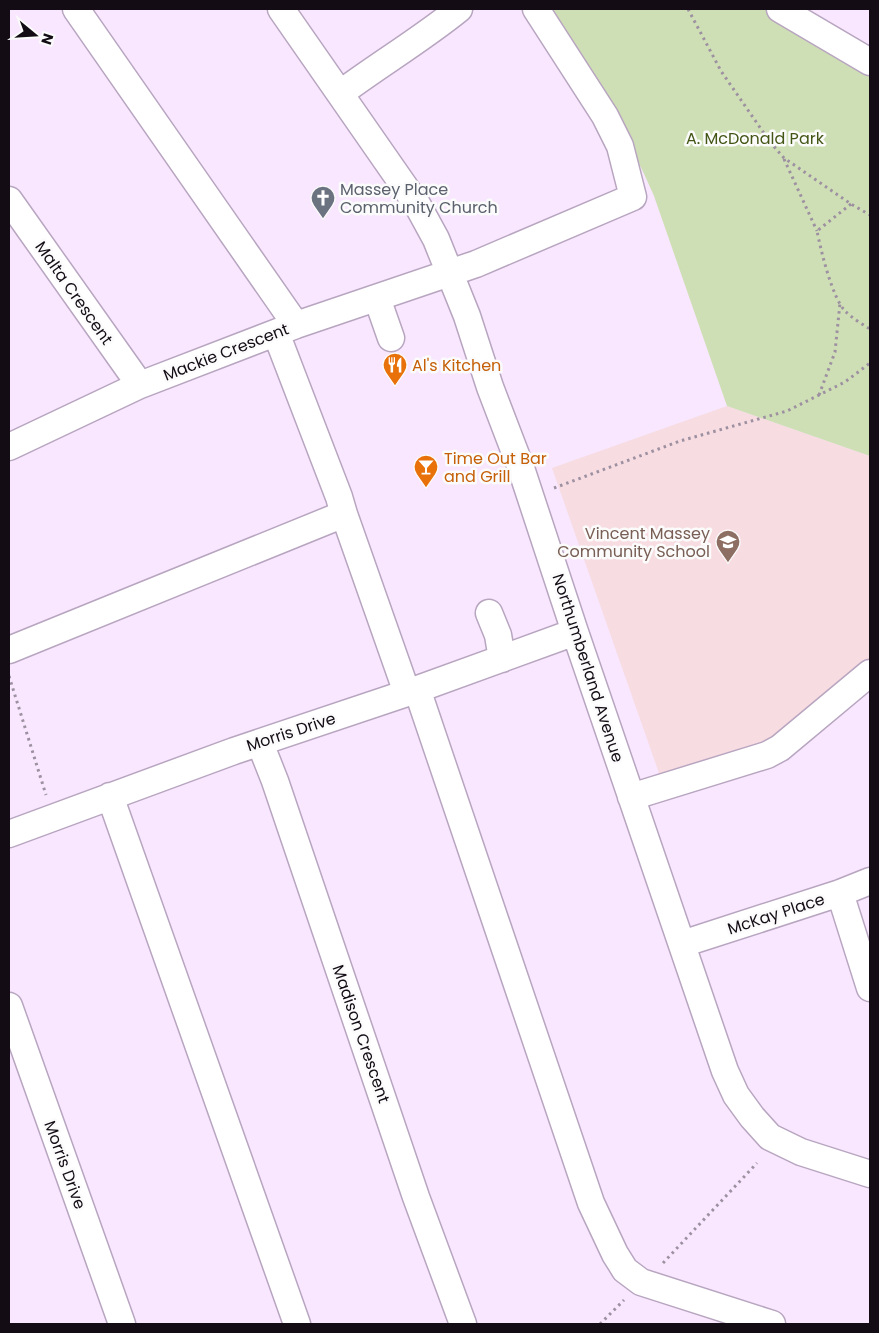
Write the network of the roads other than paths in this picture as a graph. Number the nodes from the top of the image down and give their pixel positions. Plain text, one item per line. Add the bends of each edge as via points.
1 (76, 9) edge
2 (281, 9) edge
3 (460, 9) edge
4 (536, 9) edge
5 (780, 9) edge
6 (870, 62) edge
7 (341, 93) junction
8 (9, 200) edge
9 (450, 272) junction
10 (377, 298) junction
11 (286, 329) junction
12 (392, 338) dead end
13 (140, 386) junction
14 (9, 447) edge
15 (344, 514) junction
16 (489, 613) dead end
17 (574, 632) junction
18 (9, 650) edge
19 (502, 659) junction
20 (870, 673) edge
21 (412, 691) junction
22 (260, 743) junction
23 (110, 796) junction
24 (631, 797) junction
25 (9, 834) edge
26 (870, 881) edge
27 (840, 893) junction
28 (682, 944) junction
29 (870, 988) edge
30 (9, 1006) edge
31 (870, 1174) edge
32 (122, 1324) edge
33 (297, 1324) edge
34 (463, 1324) edge
35 (772, 1324) edge

1 - 11 street
2 - 7 street, Northumberland Avenue
3 - 7 street
4 - 9 street, Mackie Crescent via 605,116 620,146 633,197
5 - 6 street
7 - 9 street, Northumberland Avenue via 418,206
8 - 13 street, Malta Crescent
9 - 10 street, Mackie Crescent
9 - 17 street, Northumberland Avenue via 521,468
10 - 11 street, Mackie Crescent
10 - 12 street
11 - 13 street, Mackie Crescent
11 - 15 street
13 - 14 street, Mackie Crescent
15 - 18 street
15 - 21 street
16 - 19 street via 498,635
17 - 19 street, Morris Drive
17 - 24 street, Northumberland Avenue
19 - 21 street, Morris Drive
20 - 24 street via 780,748
21 - 22 street, Morris Drive
21 - 35 street via 591,1202 615,1254 625,1270 641,1282
22 - 23 street, Morris Drive
22 - 34 street, Madison Crescent
23 - 25 street, Morris Drive
23 - 33 street
24 - 28 street, Northumberland Avenue
26 - 27 street, McKay Place
27 - 28 street, McKay Place
27 - 29 street
28 - 31 street, Northumberland Avenue via 725,1071 736,1095 752,1117 770,1137 802,1152
30 - 32 street, Morris Drive

